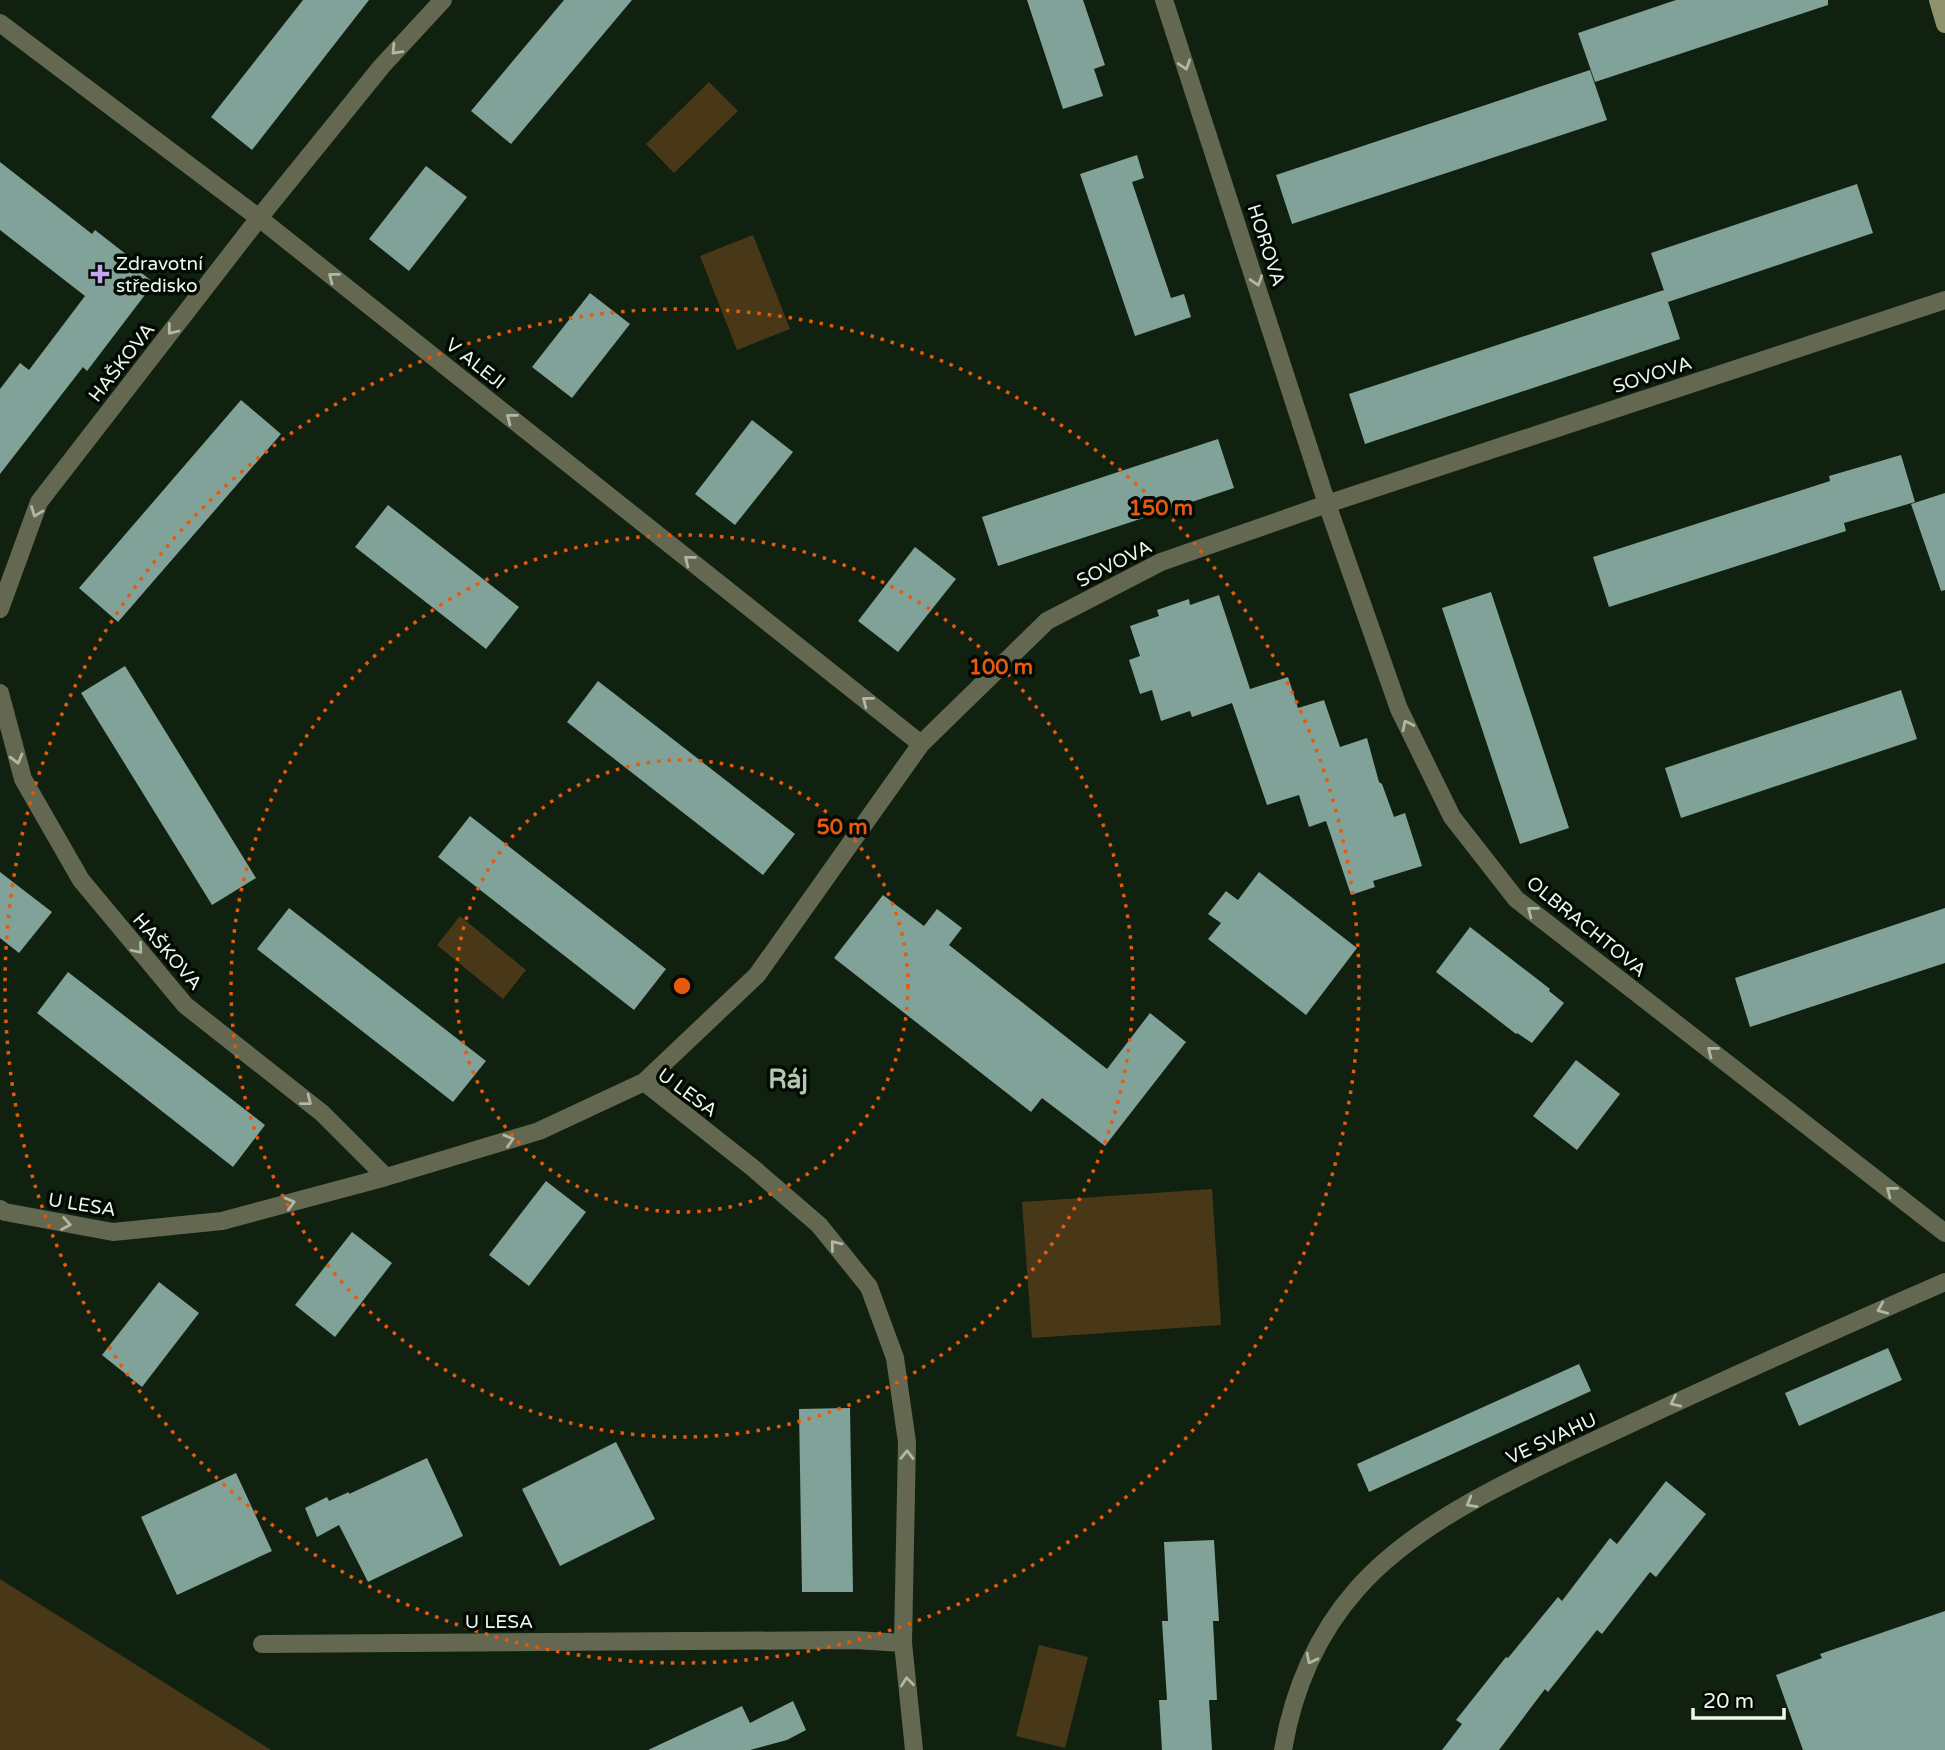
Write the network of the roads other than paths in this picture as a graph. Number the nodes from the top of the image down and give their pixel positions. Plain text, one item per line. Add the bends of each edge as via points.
1 (443, 0) edge
2 (1164, 0) edge
3 (1938, 0) edge
4 (0, 23) edge
5 (1945, 23) edge
6 (259, 218) junction
7 (1945, 300) edge
8 (1327, 504) junction
9 (0, 609) edge
10 (0, 692) edge
11 (921, 744) junction
12 (645, 1082) junction
13 (386, 1177) junction
14 (0, 1209) edge
15 (1945, 1233) edge
16 (1945, 1282) edge
17 (904, 1643) junction
18 (262, 1644) dead end
19 (914, 1750) edge
20 (1283, 1750) edge

1 -> 6 street, HAŠKOVA via 382,66
2 -> 8 street, HOROVA
3 - 5 main road
4 - 6 street, V ALEJI
6 -> 9 street, HAŠKOVA via 39,502
11 -> 6 street, V ALEJI
7 - 8 street, SOVOVA
8 - 11 street, SOVOVA via 1161,562 1047,621
15 -> 8 street, OLBRACHTOVA via 1516,899 1452,817 1399,709
10 -> 13 street, HAŠKOVA via 23,779 80,880 186,1004 321,1113
11 - 12 street, SOVOVA via 757,975
13 -> 12 street, U LESA via 539,1131
17 -> 12 street, U LESA via 907,1442 895,1358 869,1287 819,1225
14 -> 13 street, U LESA via 113,1232 222,1221
16 -> 20 street, VE SVAHU via 1764,1360 1511,1479 1397,1551 1357,1589 1323,1637 1300,1681
17 - 18 street, U LESA
19 -> 17 street, U LESA

